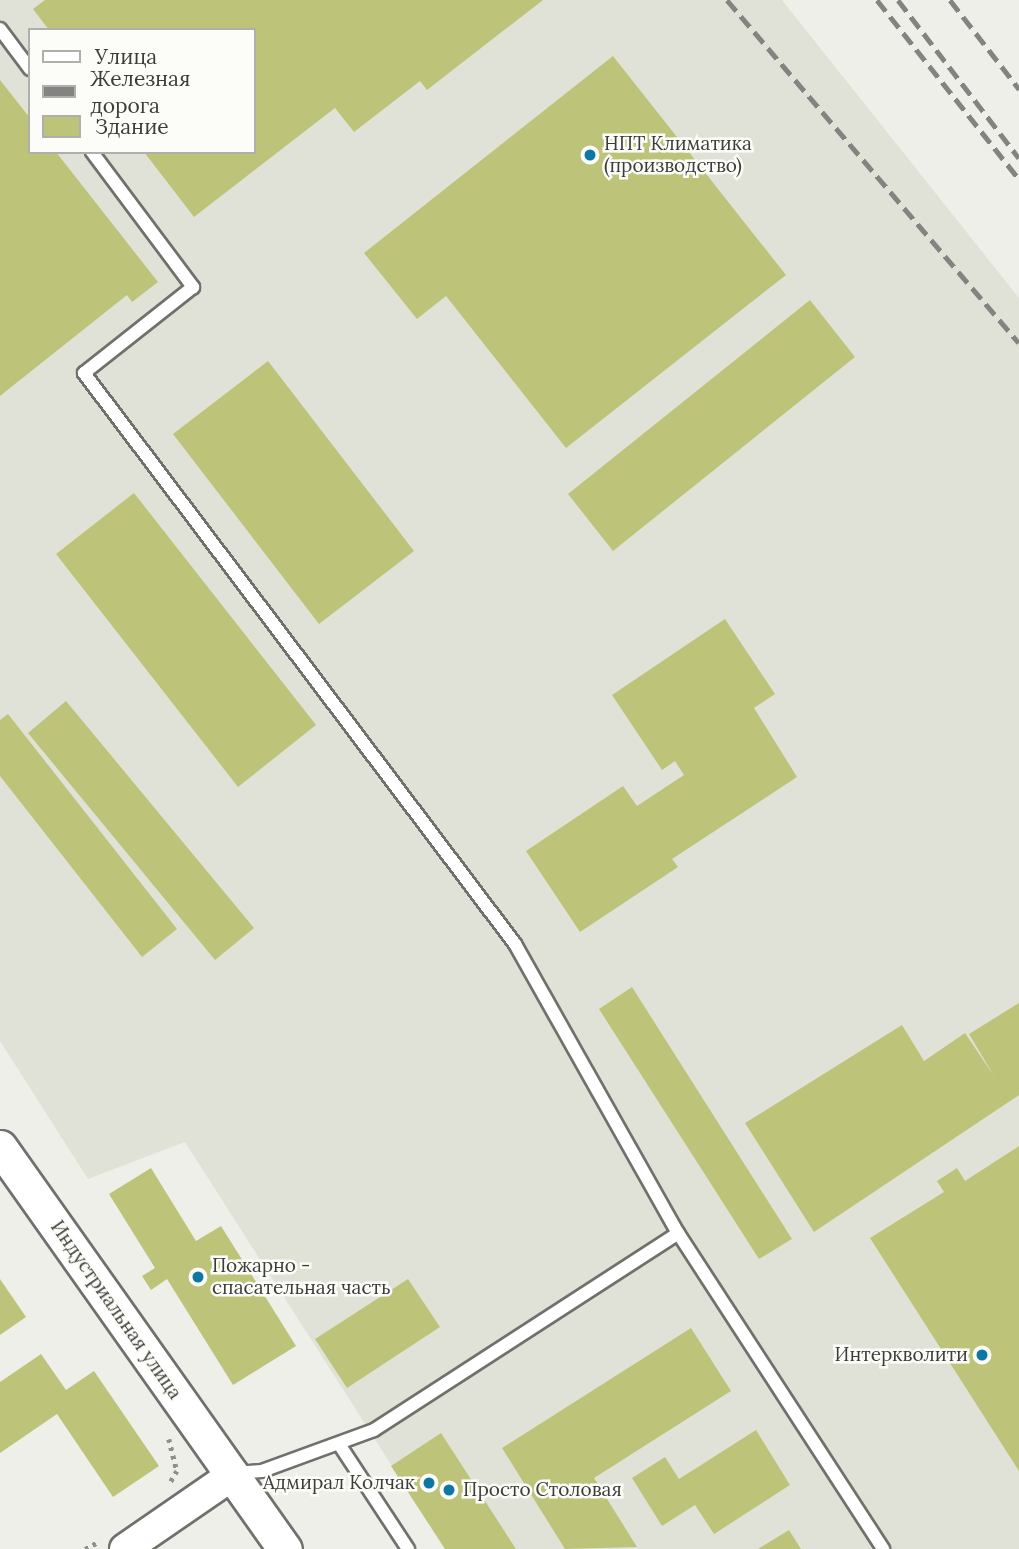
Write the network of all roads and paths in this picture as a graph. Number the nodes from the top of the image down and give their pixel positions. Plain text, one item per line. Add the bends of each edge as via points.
1 (0, 29) edge
2 (28, 66) edge
3 (93, 154) edge
4 (0, 1147) edge
5 (678, 1233) junction
6 (339, 1444) junction
7 (234, 1474) junction
8 (125, 1549) edge
9 (285, 1549) edge
10 (408, 1549) edge
11 (883, 1549) edge

1 - 2 lane
3 - 5 lane via 193,287 84,373 515,944
4 - 7 main road, Индустриальная улица
5 - 6 lane via 374,1430
5 - 11 lane
6 - 7 lane via 262,1471
6 - 10 lane
7 - 8 street
7 - 9 main road, Индустриальная улица

